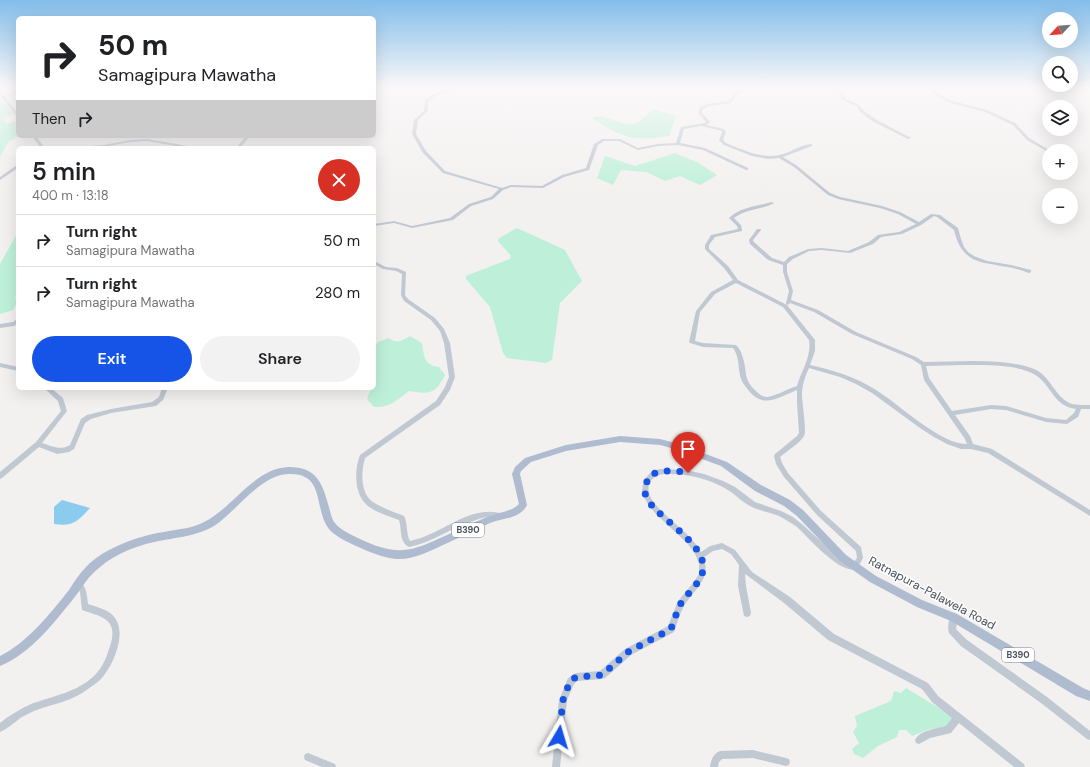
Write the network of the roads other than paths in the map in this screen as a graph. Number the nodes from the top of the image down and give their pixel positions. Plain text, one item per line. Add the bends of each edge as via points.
1 (416, 122) edge
2 (708, 122) edge
3 (876, 122) edge
4 (1010, 122) edge
5 (701, 125) junction
6 (246, 138) edge
7 (909, 138) dead end
8 (678, 144) junction
9 (811, 144) dead end
10 (104, 146) edge
11 (182, 146) edge
12 (240, 146) edge
13 (1042, 147) edge
14 (780, 157) junction
15 (16, 167) edge
16 (747, 169) dead end
17 (0, 179) edge
18 (502, 189) junction
19 (772, 203) dead end
20 (376, 224) edge
21 (919, 224) junction
22 (759, 230) dead end
23 (376, 264) edge
24 (785, 264) junction
25 (1029, 271) dead end
26 (736, 281) junction
27 (790, 301) junction
28 (785, 306) junction
29 (16, 322) edge
30 (0, 326) edge
31 (923, 364) junction
32 (0, 365) edge
33 (808, 366) junction
34 (16, 369) edge
35 (800, 384) junction
36 (49, 390) edge
37 (165, 390) edge
38 (1080, 406) junction
39 (1090, 407) edge
40 (950, 413) junction
41 (38, 444) junction
42 (971, 446) junction
43 (0, 476) edge
44 (1090, 514) edge
45 (503, 517) junction
46 (700, 556) junction
47 (742, 565) junction
48 (855, 567) junction
49 (79, 584) junction
50 (747, 613) dead end
51 (954, 617) junction
52 (0, 662) edge
53 (1090, 696) edge
54 (958, 717) junction
55 (0, 728) edge
56 (1090, 736) edge
57 (919, 740) dead end
58 (308, 757) dead end
59 (786, 762) dead end
60 (332, 767) edge
61 (556, 767) edge
62 (714, 767) edge
63 (1021, 767) edge

1 - 18 street via 414,134 424,152 444,172
2 - 5 street
3 - 7 street
4 - 13 street via 1028,139
5 - 8 street via 682,128
5 - 14 street via 723,130 721,140 728,146 756,155
6 - 12 street
8 - 16 street via 704,149
8 - 18 street via 638,149 620,140 603,140 596,144 588,169 563,176 543,187 511,186
9 - 14 street
10 - 11 street via 147,140
14 - 21 street via 829,194 899,213
15 - 17 street
18 - 20 street via 492,198 470,205 451,219 412,227 394,222
19 - 26 street via 744,210 733,216 731,218 740,230 713,236 707,245 707,249
21 - 24 street via 900,233 880,236 871,243 848,252 822,249 802,252
21 - 25 street via 930,215 938,216 956,229 958,242 969,255 979,260
22 - 24 street via 751,240 752,243 770,260
23 - 45 street via 404,273 403,295 406,300 433,319 442,330 447,343 452,377 438,403 362,457 358,470 363,495 368,503 402,518 405,525 404,534 409,544 421,543 477,515 496,514
24 - 27 street via 784,272 791,291
26 - 28 street
26 - 35 street via 713,293 698,312 692,342 734,346 742,362 744,378 759,398 765,400 799,387
27 - 28 street
27 - 31 street via 816,311 854,333
28 - 33 street via 812,340
29 - 30 street
31 - 38 street via 1020,367 1041,375 1062,401 1071,406
31 - 40 street via 926,378
32 - 34 street
33 - 35 street
33 - 42 street via 842,376 874,391 943,440 960,446
35 - 48 street via 802,434 777,456 779,464 819,513 859,549 860,558
36 - 41 street via 61,400 64,411
37 - 41 street via 154,404 89,417 83,421 72,447 67,450 57,451
38 - 39 street
38 - 40 street via 1076,415 1067,422 1046,420 1006,408 991,407
40 - 42 street
41 - 43 street
42 - 44 street via 990,451
45 - 48 main road, Ratnapura-Palawela Road / B390 via 521,509 523,505 516,474 518,468 528,460 566,448 603,441 627,439 660,442 716,460 758,488 787,502
45 - 49 main road, Ratnapura-Palawela Road / B390 via 491,519 418,552 392,555 338,532 328,520 319,486 314,478 300,471 278,472 259,483 224,515 202,528 133,543 112,552 89,570
46 - 47 street via 712,548 722,546 733,552
46 - 48 street via 680,531 648,500 645,492 648,477 655,472 677,470 710,478 729,487 755,506 783,514 842,563
46 - 61 street via 703,568 701,576 680,605 671,629 628,652 602,675 576,677 570,681 563,700
47 - 50 street via 742,586
47 - 54 street via 831,637 925,686 935,699
48 - 51 main road, Ratnapura-Palawela Road / B390 via 920,604
49 - 52 main road, Ratnapura-Palawela Road / B390 via 29,644
49 - 55 street via 83,591 85,607 108,615 113,620 117,634 113,655 105,670 92,684 21,714
51 - 53 main road, Ratnapura-Palawela Road / B390
51 - 56 street via 952,630 964,643
54 - 57 street via 948,730 929,734
54 - 63 street
58 - 60 street
59 - 62 street via 753,754 720,755 715,760

